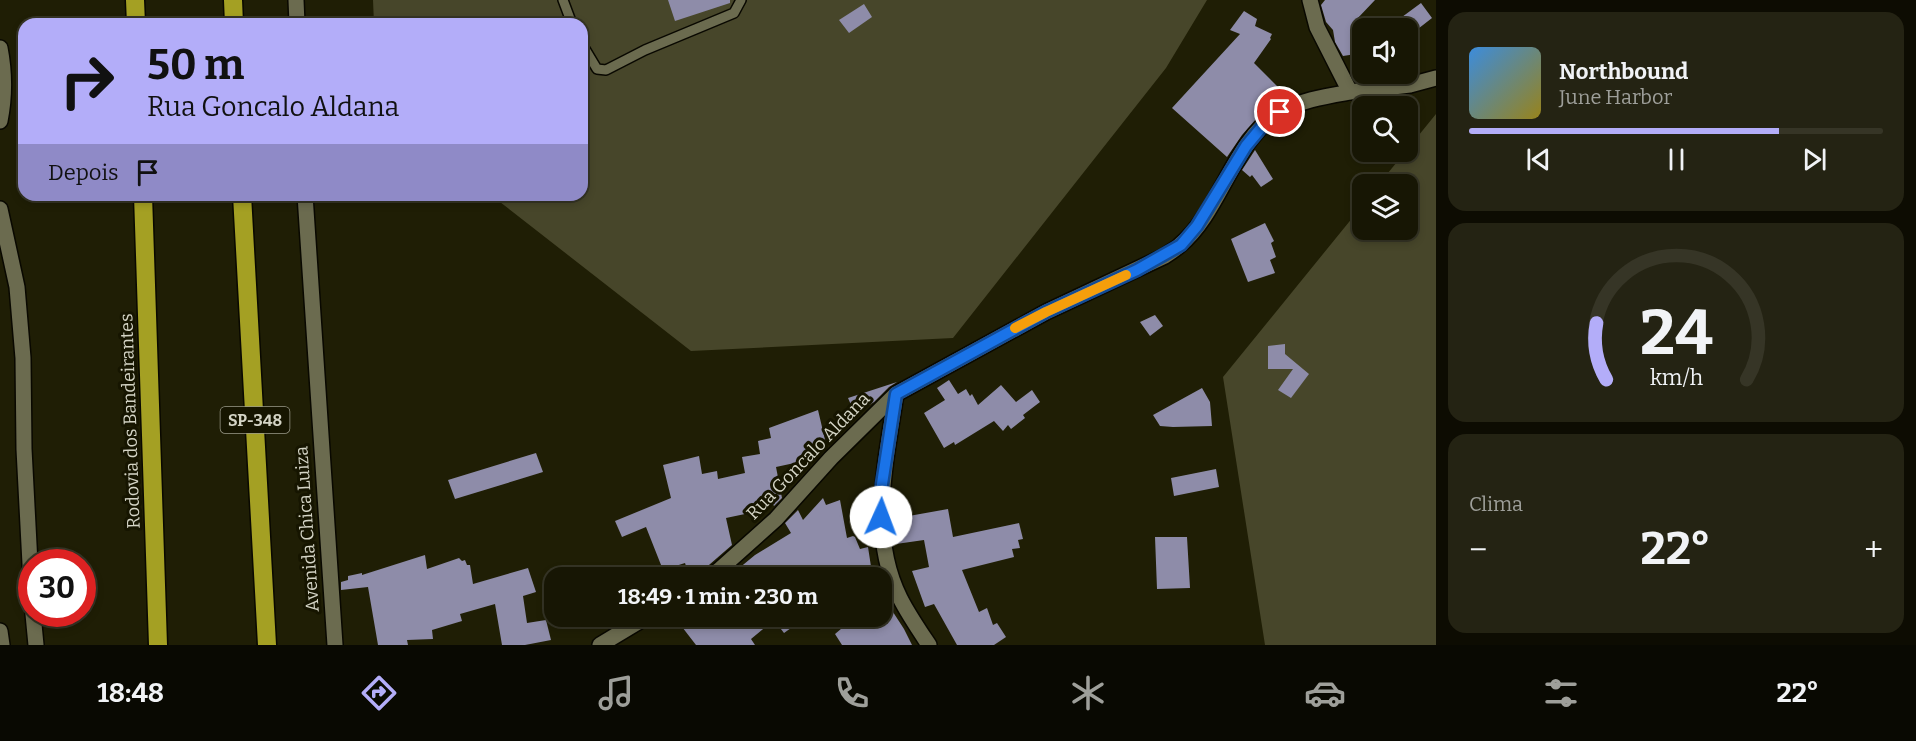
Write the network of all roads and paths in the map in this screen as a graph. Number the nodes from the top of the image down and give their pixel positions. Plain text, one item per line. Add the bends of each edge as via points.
1 (135, 0) edge
2 (233, 0) edge
3 (296, 0) edge
4 (563, 0) edge
5 (741, 0) edge
6 (1310, 0) edge
7 (136, 18) edge
8 (234, 18) edge
9 (297, 18) edge
10 (570, 18) edge
11 (0, 48) edge
12 (588, 54) edge
13 (1436, 78) edge
14 (1350, 92) junction
15 (0, 121) edge
16 (143, 201) edge
17 (243, 201) edge
18 (305, 201) edge
19 (0, 209) edge
20 (896, 394) junction
21 (29, 549) edge
22 (722, 567) edge
23 (34, 627) edge
24 (630, 627) edge
25 (0, 631) edge
26 (2, 645) edge
27 (36, 645) edge
28 (158, 645) edge
29 (267, 645) edge
30 (334, 645) edge
31 (600, 645) edge
32 (929, 645) edge

1 - 7 highway
2 - 8 highway
3 - 9 street
4 - 10 lane
5 - 12 lane via 734,13 606,70 597,69
6 - 14 street via 1317,27
11 - 15 street via 5,98
13 - 14 street, Rua Goncalo Aldana
14 - 20 street, Rua Goncalo Aldana via 1280,112 1261,128 1181,245 1046,312
16 - 28 highway, Rodovia dos Bandeirantes
17 - 29 highway, SP-348
18 - 30 street, Avenida Chica Luiza
19 - 21 street via 16,287 23,358
20 - 22 street, Rua Goncalo Aldana via 776,519
20 - 32 street via 882,484 881,533 899,598
23 - 27 street
24 - 31 street
25 - 26 street

